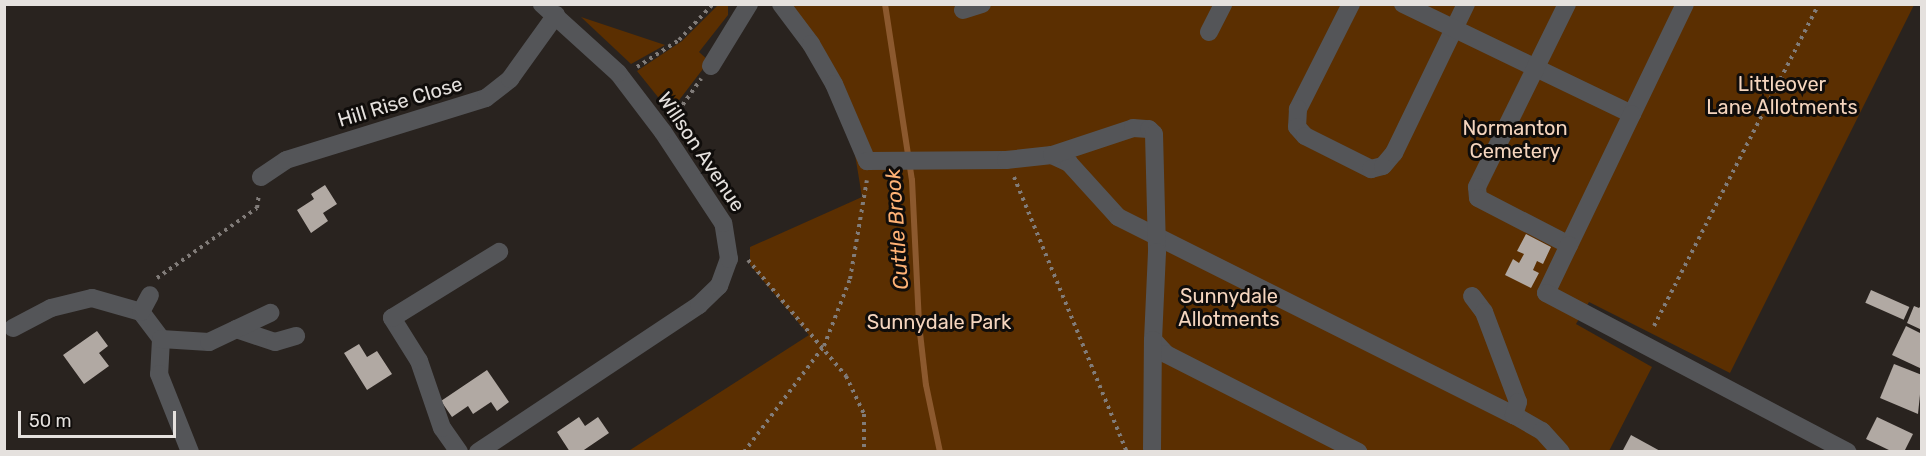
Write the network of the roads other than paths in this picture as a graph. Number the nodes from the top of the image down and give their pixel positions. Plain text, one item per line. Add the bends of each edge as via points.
1 (748, 4) edge
2 (781, 4) edge
3 (982, 4) edge
4 (1223, 4) edge
5 (1351, 4) edge
6 (1402, 4) edge
7 (1466, 4) edge
8 (1567, 4) edge
9 (1685, 4) edge
10 (549, 10) edge
11 (963, 10) dead end
12 (1454, 29) junction
13 (1209, 33) dead end
14 (711, 66) road end
15 (1533, 68) junction
16 (1632, 114) junction
17 (1052, 155) junction
18 (261, 177) road end
19 (1155, 234) junction
20 (1569, 245) junction
21 (499, 252) dead end
22 (150, 295) road end
23 (1472, 296) dead end
24 (141, 312) junction
25 (270, 313) dead end
26 (13, 328) dead end
27 (236, 329) junction
28 (296, 336) dead end
29 (161, 339) junction
30 (1153, 340) junction
31 (1514, 415) junction
32 (1152, 449) dead end
33 (190, 452) edge
34 (459, 452) edge
35 (478, 452) edge
36 (1358, 452) edge
37 (1561, 452) edge
38 (1848, 452) edge

1 - 14 street
2 - 17 street via 834,84 867,161 1006,160
3 - 11 street
4 - 13 street
5 - 12 street via 1298,109 1297,127 1305,136 1371,170 1383,166 1394,153
6 - 12 street
7 - 12 street
8 - 15 street
9 - 16 street
10 - 18 street, Hill Rise Close via 510,79 486,98 286,160
10 - 35 street, Willson Avenue via 621,77 663,132 723,224 729,244 726,272 708,298
12 - 15 street
15 - 16 street
15 - 20 street via 1477,187 1478,198
16 - 20 street
17 - 19 street via 1069,163 1118,217
17 - 19 street via 1133,128 1149,129 1156,141
19 - 30 street
19 - 31 street
20 - 38 street via 1546,293
21 - 34 street via 392,318 420,361 442,428
22 - 24 street
23 - 31 street via 1484,312 1518,402
24 - 26 street via 92,298 51,308
24 - 29 street
25 - 27 street
27 - 28 street via 275,342
27 - 29 street via 209,342
29 - 33 street via 159,374
30 - 32 street
30 - 36 street via 1166,354
31 - 37 street via 1542,431

